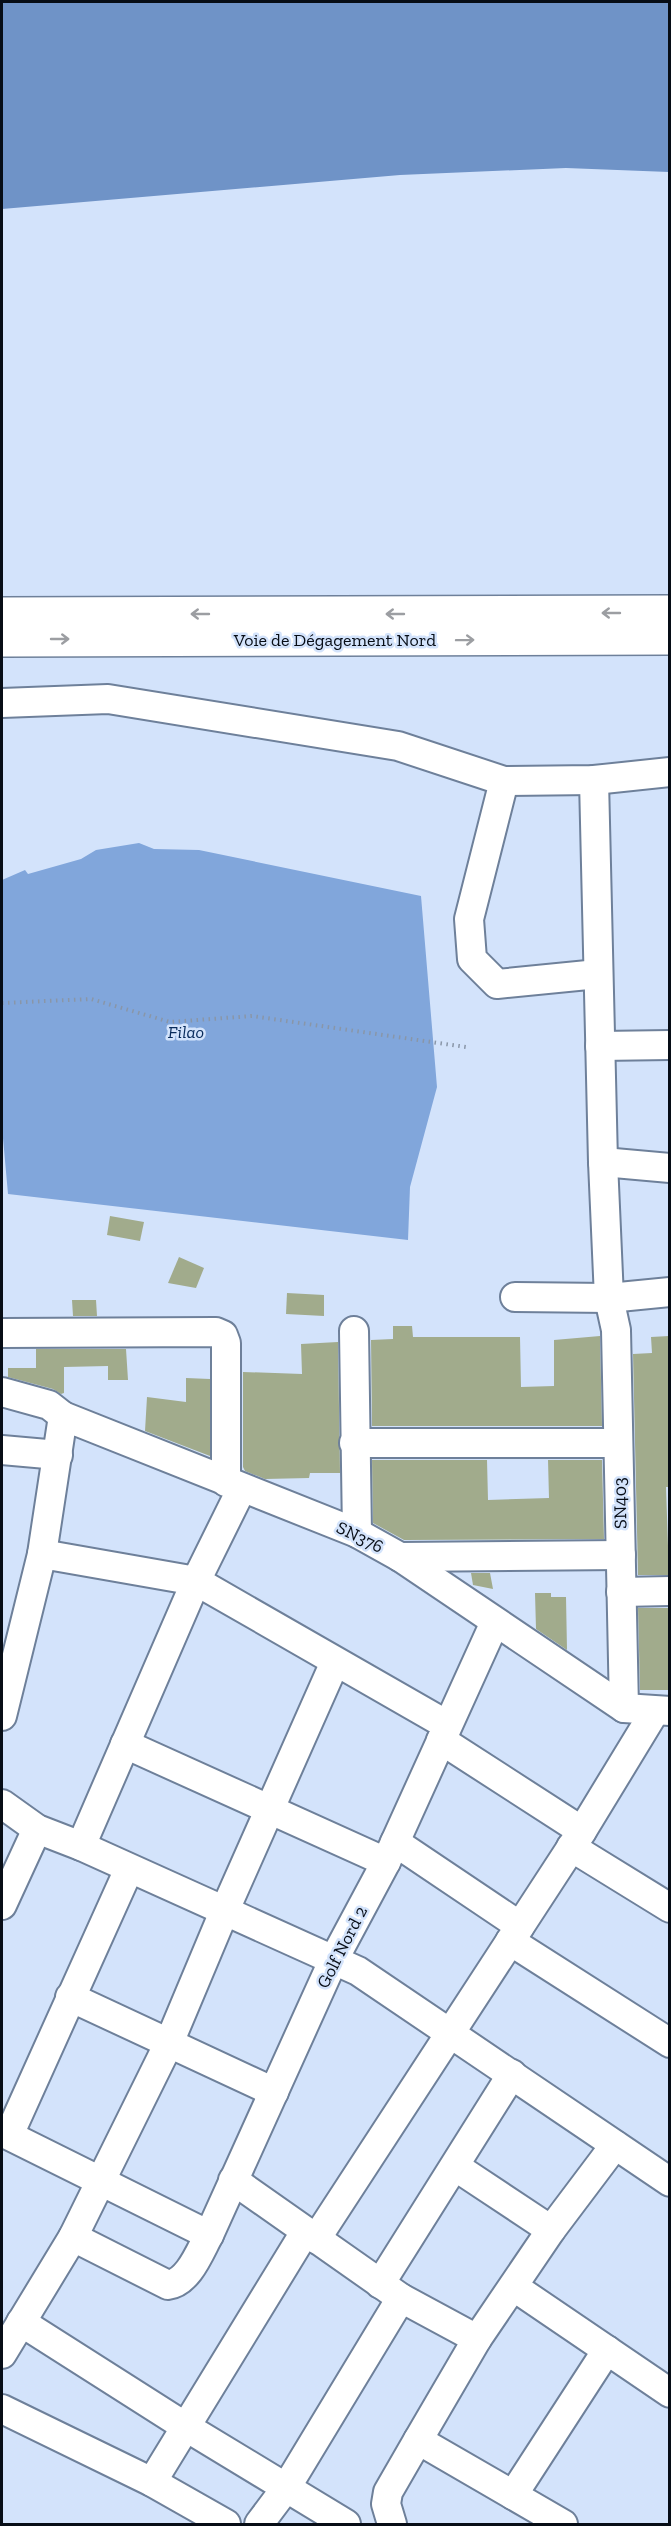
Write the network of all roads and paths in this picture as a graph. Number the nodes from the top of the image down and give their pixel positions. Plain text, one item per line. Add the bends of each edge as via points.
1 (669, 612) edge
2 (2, 614) edge
3 (669, 638) edge
4 (2, 640) edge
5 (2, 703) edge
6 (669, 772) edge
7 (594, 780) junction
8 (504, 781) junction
9 (598, 974) junction
10 (2, 1003) edge
11 (669, 1045) edge
12 (600, 1046) junction
13 (466, 1047) dead end
14 (603, 1162) junction
15 (669, 1168) edge
16 (669, 1292) edge
17 (515, 1297) dead end
18 (609, 1298) junction
19 (354, 1331) dead end
20 (2, 1333) edge
21 (2, 1392) edge
22 (63, 1416) junction
23 (354, 1443) junction
24 (618, 1443) junction
25 (2, 1450) edge
26 (58, 1455) junction
27 (234, 1485) junction
28 (357, 1533) junction
29 (42, 1554) junction
30 (621, 1555) junction
31 (400, 1557) junction
32 (196, 1581) junction
33 (669, 1591) edge
34 (621, 1592) junction
35 (495, 1622) junction
36 (335, 1662) junction
37 (624, 1708) junction
38 (662, 1711) edge
39 (2, 1716) edge
40 (444, 1732) junction
41 (125, 1744) junction
42 (2, 1804) edge
43 (270, 1810) junction
44 (36, 1829) junction
45 (576, 1839) junction
46 (81, 1846) junction
47 (390, 1852) junction
48 (129, 1869) junction
49 (2, 1905) edge
50 (669, 1908) edge
51 (224, 1912) junction
52 (515, 1934) junction
53 (333, 1961) junction
54 (70, 1997) junction
55 (449, 2033) junction
56 (169, 2043) junction
57 (669, 2043) edge
58 (512, 2074) junction
59 (274, 2092) junction
60 (5, 2134) edge
61 (615, 2145) junction
62 (456, 2167) junction
63 (668, 2177) edge
64 (233, 2180) junction
65 (101, 2183) junction
66 (551, 2230) junction
67 (209, 2235) junction
68 (311, 2236) junction
69 (73, 2237) junction
70 (514, 2287) junction
71 (391, 2291) junction
72 (21, 2322) junction
73 (477, 2339) junction
74 (607, 2350) junction
75 (2, 2354) edge
76 (669, 2392) edge
77 (2, 2409) edge
78 (186, 2427) junction
79 (417, 2440) junction
80 (152, 2482) junction
81 (286, 2488) junction
82 (513, 2495) junction
83 (226, 2524) edge
84 (259, 2524) edge
85 (346, 2524) edge
86 (392, 2524) edge
87 (563, 2524) edge

1 -> 2 highway, Voie de Dégagement Nord
4 -> 3 highway, Voie de Dégagement Nord
5 - 8 street via 108,699 398,746
6 - 7 street
7 - 8 street
7 - 9 street, SN403
8 - 9 street via 469,919 472,959 497,984
9 - 12 street, SN403
10 - 13 path via 91,999 170,1022 252,1016
11 - 12 street
12 - 14 street, SN403
14 - 15 street
14 - 18 street, SN403
16 - 18 street
17 - 18 street
18 - 24 street, SN403 via 616,1330
19 - 23 street
20 - 27 street via 223,1335
21 - 22 street, SN376 via 49,1405
22 - 26 street
22 - 27 street, SN376
23 - 24 street
23 - 28 street
24 - 30 street, SN403
25 - 26 street
26 - 29 street
27 - 28 street, SN376
27 - 32 street
28 - 31 street, SN376
29 - 32 street
29 - 39 street
30 - 31 street
30 - 34 street, SN403
31 - 35 street, SN376
32 - 36 street
32 - 41 street
33 - 34 street
34 - 37 street, SN403
35 - 37 street, SN376
35 - 40 street, Golf Nord 2
36 - 40 street
36 - 43 street
37 - 38 street, SN376
38 - 45 street
40 - 45 street
40 - 47 street, Golf Nord 2
41 - 43 street
41 - 46 street
42 - 44 street
43 - 47 street
43 - 51 street
44 - 46 street
44 - 49 street
45 - 50 street
45 - 52 street
46 - 48 street
47 - 52 street
47 - 53 street, Golf Nord 2
48 - 51 street
48 - 54 street
51 - 53 street
51 - 56 street
52 - 55 street
52 - 57 street
53 - 55 street via 358,1971
53 - 59 street, Golf Nord 2
54 - 56 street
54 - 60 street
55 - 58 street
55 - 68 street
56 - 59 street
56 - 65 street
58 - 61 street
58 - 62 street
59 - 64 street, Golf Nord 2
60 - 65 street
61 - 63 street
61 - 66 street
62 - 66 street
62 - 71 street
64 - 67 street, Golf Nord 2
64 - 68 street
65 - 67 street
65 - 69 street
66 - 70 street
67 - 69 street, Golf Nord 2 via 188,2272 180,2281 168,2285
68 - 71 street
68 - 78 street
69 - 72 street
70 - 73 street
70 - 74 street
71 - 73 street
71 - 81 street
72 - 75 street
72 - 78 street
73 - 79 street
74 - 76 street
74 - 82 street
77 - 80 street
78 - 80 street
78 - 81 street
79 - 82 street
79 - 86 street via 388,2492 386,2504
80 - 83 street
81 - 84 street
81 - 85 street
82 - 87 street

